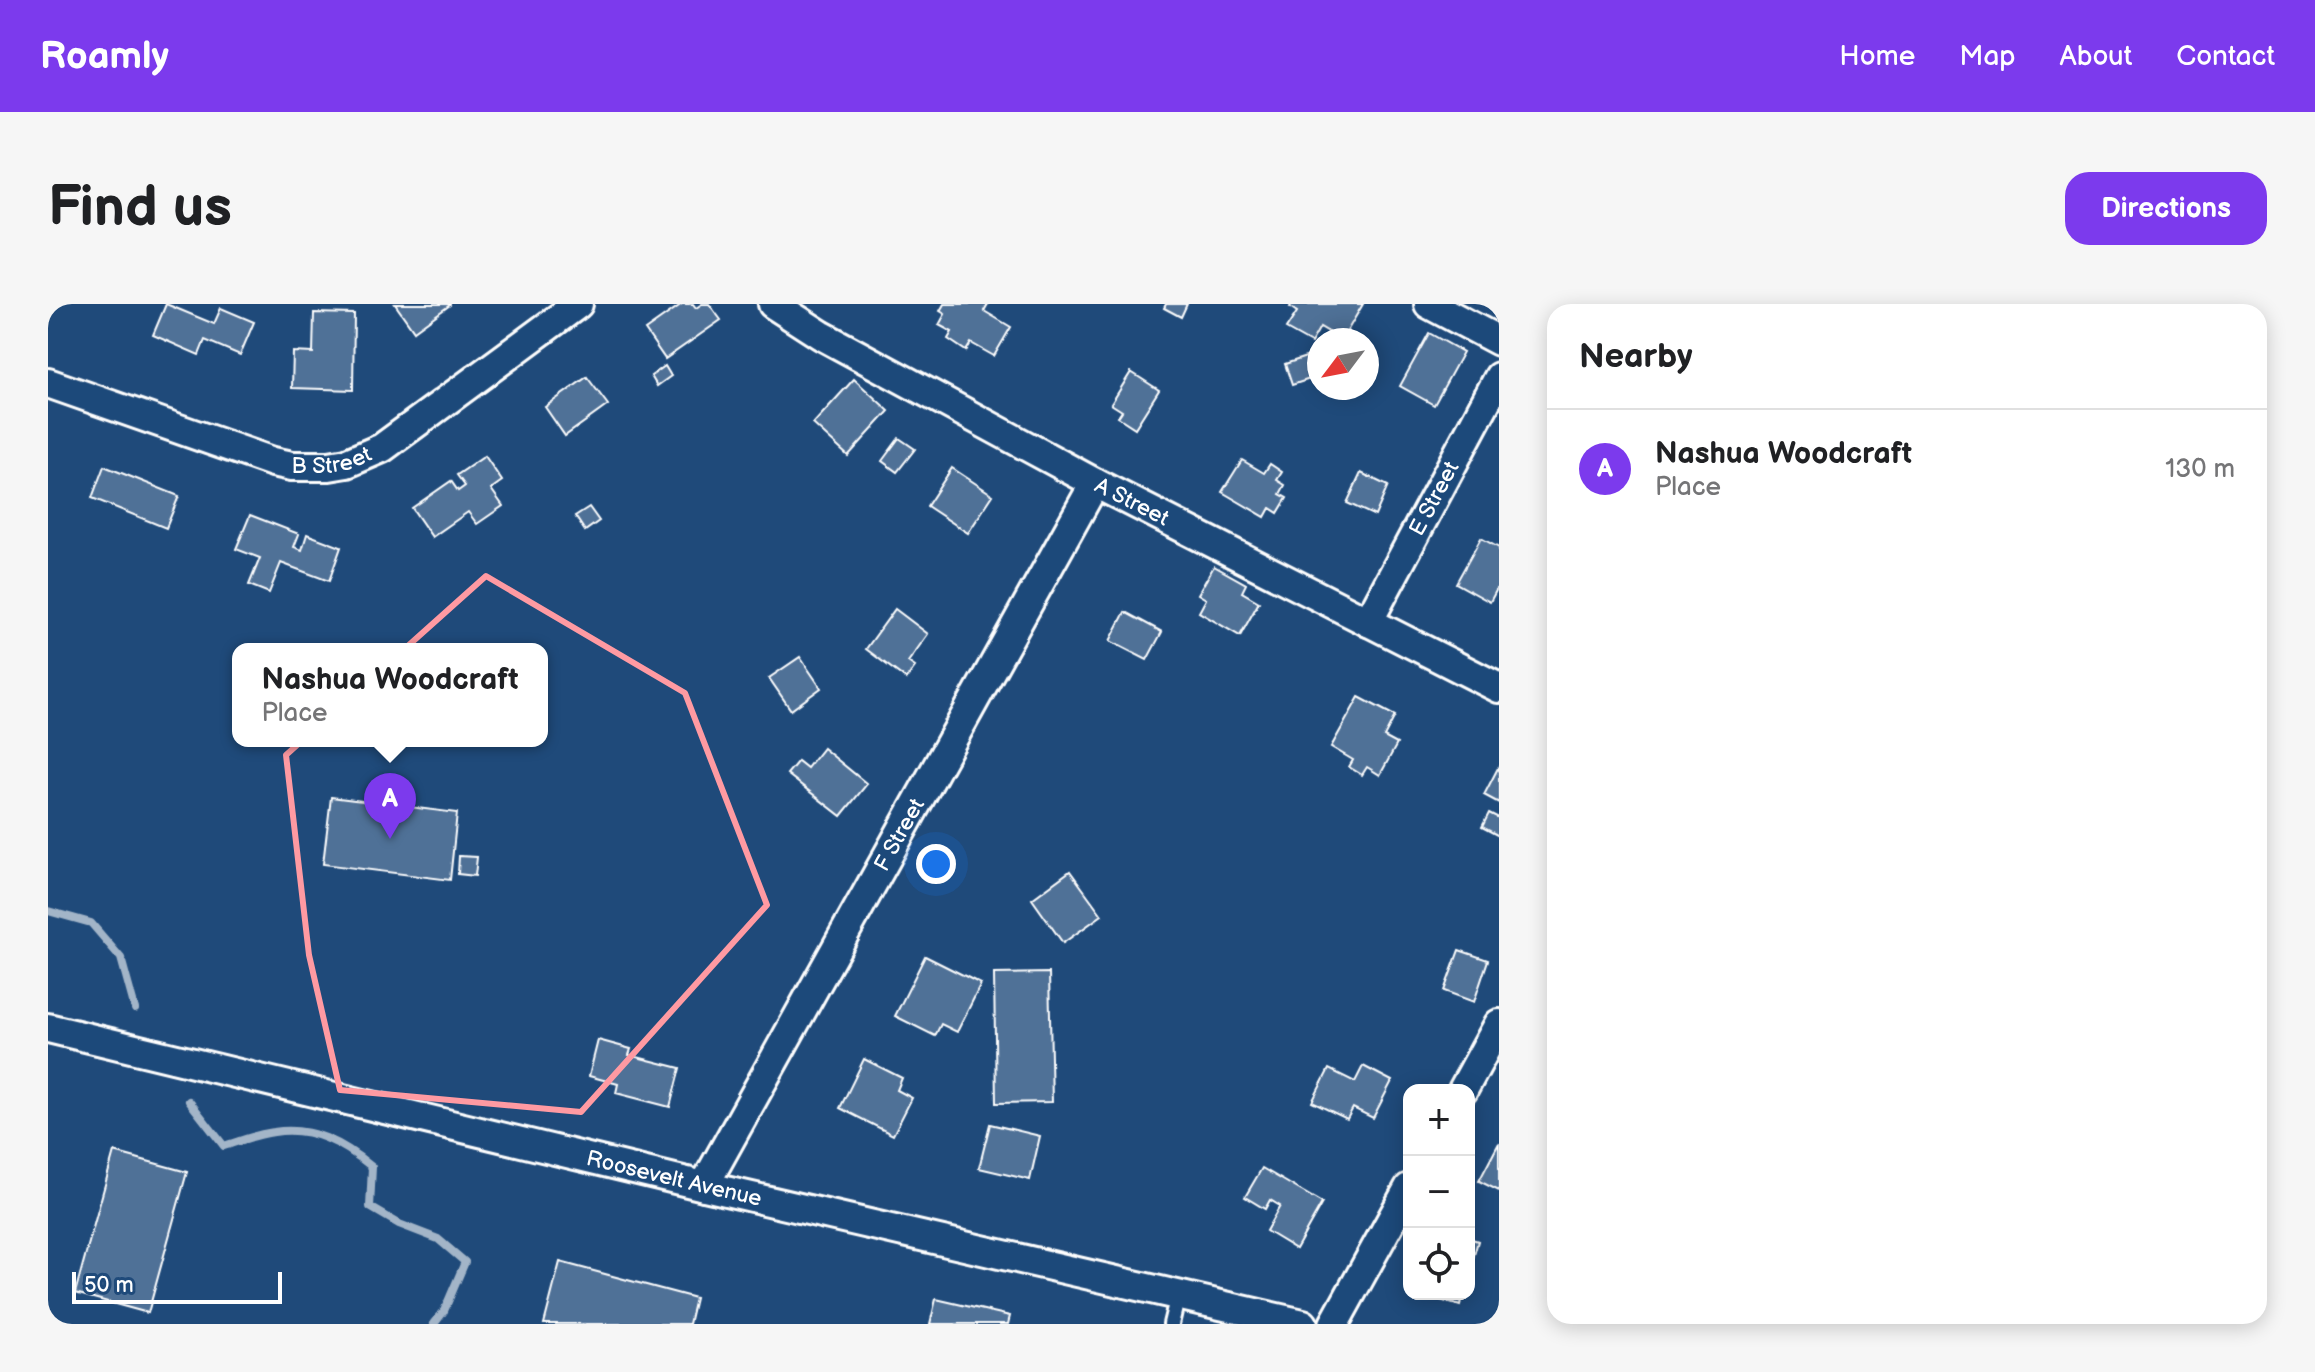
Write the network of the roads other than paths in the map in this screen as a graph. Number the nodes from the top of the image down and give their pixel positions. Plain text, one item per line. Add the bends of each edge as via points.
1 (578, 304) edge
2 (773, 304) edge
3 (1429, 304) edge
4 (1499, 341) edge
5 (1499, 377) edge
6 (48, 383) edge
7 (1095, 483) junction
8 (1368, 622) junction
9 (1499, 688) edge
10 (1499, 1024) edge
11 (48, 1028) edge
12 (1466, 1084) edge
13 (704, 1186) junction
14 (1403, 1199) edge
15 (1178, 1295) junction
16 (1171, 1324) edge
17 (1303, 1324) edge
18 (1334, 1324) edge

1 - 6 street, B Street via 382,448 329,466 255,458
2 - 7 street, A Street
3 - 4 street
5 - 8 street, E Street
7 - 8 street, A Street
7 - 13 street, F Street
8 - 9 street, A Street
10 - 12 street
11 - 13 street, Roosevelt Avenue
13 - 15 street, Roosevelt Avenue
14 - 18 street
15 - 16 lane
15 - 17 street, Roosevelt Avenue

